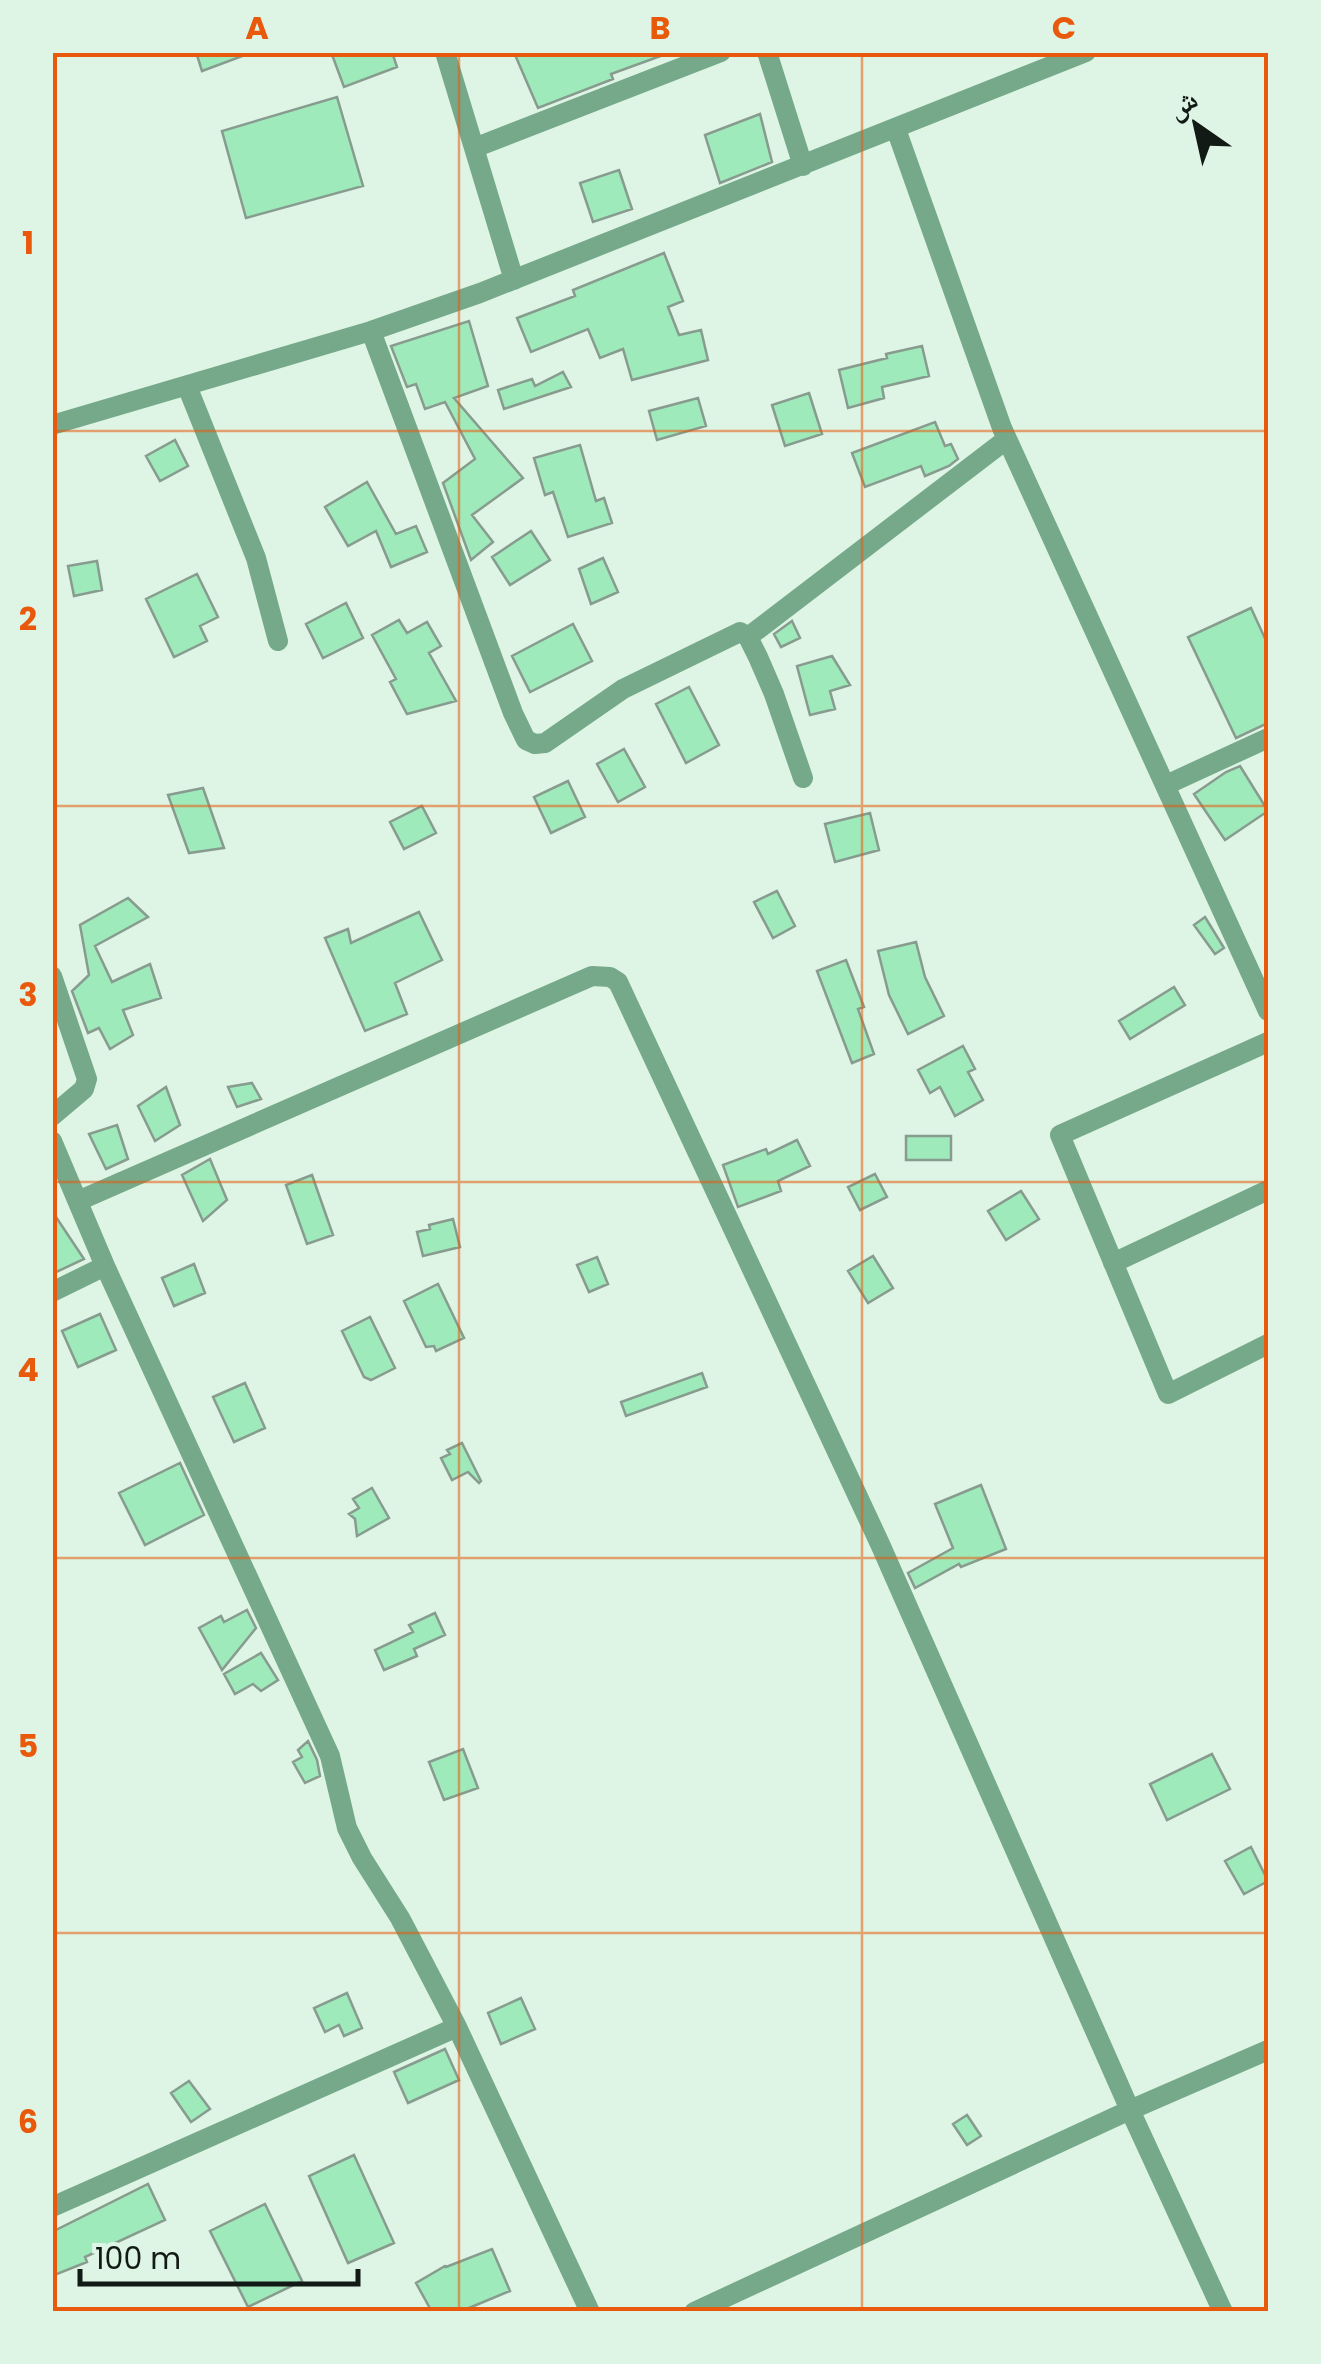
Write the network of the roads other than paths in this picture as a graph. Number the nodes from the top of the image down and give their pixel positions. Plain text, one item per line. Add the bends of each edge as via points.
1 (445, 52) edge
2 (721, 52) edge
3 (767, 52) edge
4 (1086, 52) edge
5 (896, 129) junction
6 (474, 148) junction
7 (803, 166) junction
8 (514, 280) junction
9 (371, 331) junction
10 (187, 386) junction
11 (52, 425) edge
12 (1007, 439) junction
13 (748, 636) junction
14 (278, 640) dead end
15 (1268, 738) edge
16 (804, 778) dead end
17 (1166, 785) junction
18 (52, 976) edge
19 (1268, 1010) edge
20 (1268, 1042) edge
21 (52, 1116) edge
22 (52, 1141) edge
23 (1268, 1190) edge
24 (78, 1201) junction
25 (1113, 1263) junction
26 (104, 1266) junction
27 (52, 1292) edge
28 (1268, 1344) edge
29 (457, 2026) junction
30 (1268, 2050) edge
31 (1130, 2110) junction
32 (52, 2207) edge
33 (590, 2312) edge
34 (694, 2312) edge
35 (1223, 2312) edge

1 - 6 street
2 - 6 street
3 - 7 street
4 - 5 street
5 - 7 street
5 - 12 street
6 - 8 street
7 - 8 street
8 - 9 street
9 - 10 street
9 - 13 street via 526,740 545,743 623,689 734,634
10 - 11 street
10 - 14 street via 250,544
12 - 13 street
12 - 17 street
13 - 16 street
15 - 17 street
17 - 19 street
18 - 21 street via 86,1080
20 - 25 street via 1060,1135
22 - 24 street
23 - 25 street
24 - 26 street
24 - 31 street via 592,976 618,982 880,1544
25 - 28 street via 1168,1394
26 - 27 street
26 - 29 street via 330,1756 347,1828
29 - 32 street
29 - 33 street
30 - 31 street
31 - 34 street
31 - 35 street

